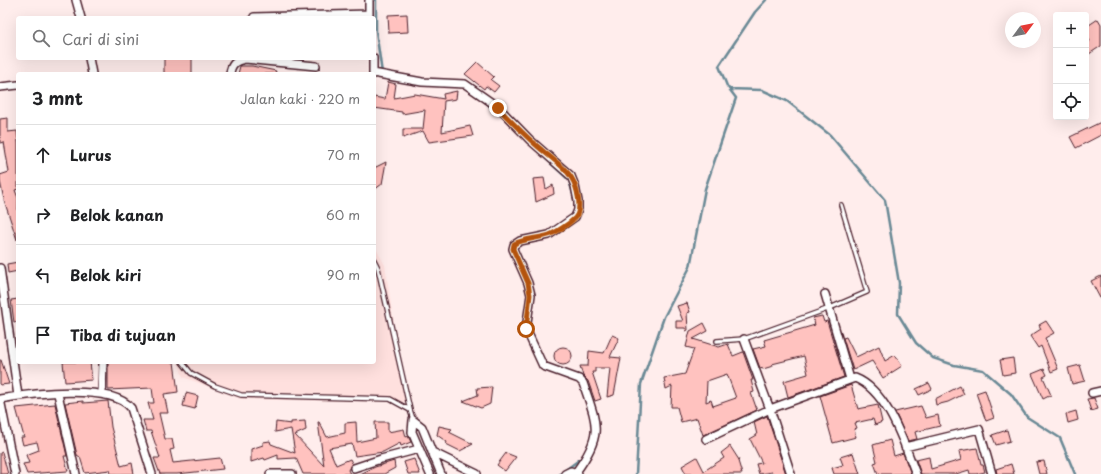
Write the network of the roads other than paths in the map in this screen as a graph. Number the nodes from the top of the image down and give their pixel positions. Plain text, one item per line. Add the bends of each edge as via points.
1 (76, 0) edge
2 (369, 0) edge
3 (80, 16) edge
4 (369, 16) edge
5 (89, 60) edge
6 (237, 60) edge
7 (255, 60) edge
8 (374, 60) edge
9 (316, 66) dead end
10 (92, 72) edge
11 (230, 72) edge
12 (378, 74) edge
13 (16, 85) edge
14 (0, 87) edge
15 (841, 205) dead end
16 (376, 264) edge
17 (0, 268) edge
18 (1, 282) edge
19 (825, 294) dead end
20 (830, 308) junction
21 (744, 339) junction
22 (716, 341) dead end
23 (103, 364) edge
24 (184, 364) edge
25 (850, 379) junction
26 (1101, 391) edge
27 (1092, 393) dead end
28 (58, 394) junction
29 (102, 394) junction
30 (18, 396) junction
31 (0, 399) edge
32 (770, 409) junction
33 (410, 410) junction
34 (414, 420) junction
35 (706, 439) dead end
36 (905, 447) junction
37 (419, 450) junction
38 (432, 452) junction
39 (354, 468) dead end
40 (577, 473) edge
41 (15, 474) edge
42 (76, 474) edge
43 (152, 474) edge
44 (270, 474) edge
45 (292, 474) edge
46 (430, 474) edge
47 (441, 474) edge
48 (477, 474) edge
49 (565, 474) edge
50 (791, 474) edge
51 (916, 474) edge
52 (992, 474) edge

1 - 3 street
2 - 4 street
5 - 10 street
6 - 11 street
7 - 9 street
8 - 12 street
12 - 40 street via 422,82 465,84 498,108 571,176 578,201 575,217 549,235 520,241 514,244 513,249 528,283 530,295 526,329 536,353 543,366 580,378 595,419 597,430 588,456
13 - 14 street
15 - 20 lane via 868,292
16 - 33 lane
17 - 18 street
18 - 30 street
19 - 20 street
20 - 21 lane
20 - 25 street
21 - 22 lane
21 - 32 street
23 - 29 street
24 - 33 lane via 191,372 215,386 242,395 390,399
25 - 32 street
25 - 36 street via 861,380 878,395
26 - 27 street
28 - 29 street
28 - 30 street
28 - 42 street
29 - 43 street via 117,397 131,408
30 - 31 street
31 - 41 street
32 - 35 street
32 - 50 street
33 - 34 lane
34 - 37 street via 412,432
34 - 38 street via 422,427
36 - 51 street
36 - 52 street via 979,429
37 - 39 street
37 - 46 street
38 - 47 street
38 - 48 street
40 - 49 street via 571,471
44 - 45 street

